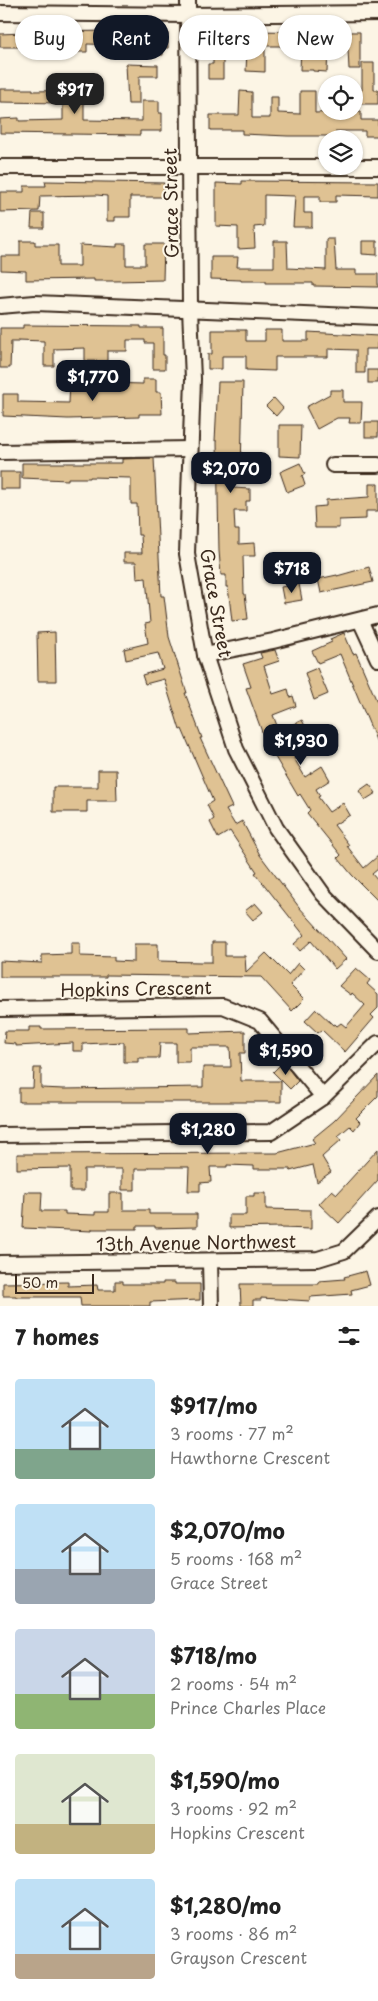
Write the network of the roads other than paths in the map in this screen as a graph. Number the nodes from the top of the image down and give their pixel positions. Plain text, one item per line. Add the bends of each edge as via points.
1 (188, 0) edge
2 (0, 13) edge
3 (378, 13) edge
4 (188, 15) junction
5 (188, 60) edge
6 (0, 167) edge
7 (189, 167) junction
8 (378, 167) edge
9 (0, 306) edge
10 (190, 309) junction
11 (378, 317) edge
12 (190, 449) junction
13 (0, 452) edge
14 (333, 465) dead end
15 (378, 465) edge
16 (378, 615) edge
17 (360, 620) junction
18 (205, 655) junction
19 (378, 659) edge
20 (378, 951) edge
21 (0, 1009) edge
22 (378, 1043) edge
23 (323, 1097) junction
24 (0, 1135) edge
25 (378, 1218) edge
26 (210, 1261) junction
27 (0, 1263) edge
28 (211, 1306) edge

1 - 4 street, Grace Street
2 - 4 street
3 - 4 street
5 - 7 street, Grace Street
6 - 7 street
7 - 8 street
7 - 10 street, Grace Street
9 - 10 street via 35,303
10 - 11 street
10 - 12 street, Grace Street via 193,379
12 - 13 street
12 - 18 street, Grace Street via 187,554
14 - 15 street
16 - 17 street
17 - 18 street
17 - 19 street
18 - 20 street, Grace Street via 236,749 276,828 323,894
21 - 23 street, Hopkins Crescent via 223,1006 260,1021
22 - 23 street
23 - 24 street via 271,1132
25 - 26 street, 13th Avenue Northwest via 344,1251 318,1259
26 - 27 street, 13th Avenue Northwest
26 - 28 street

